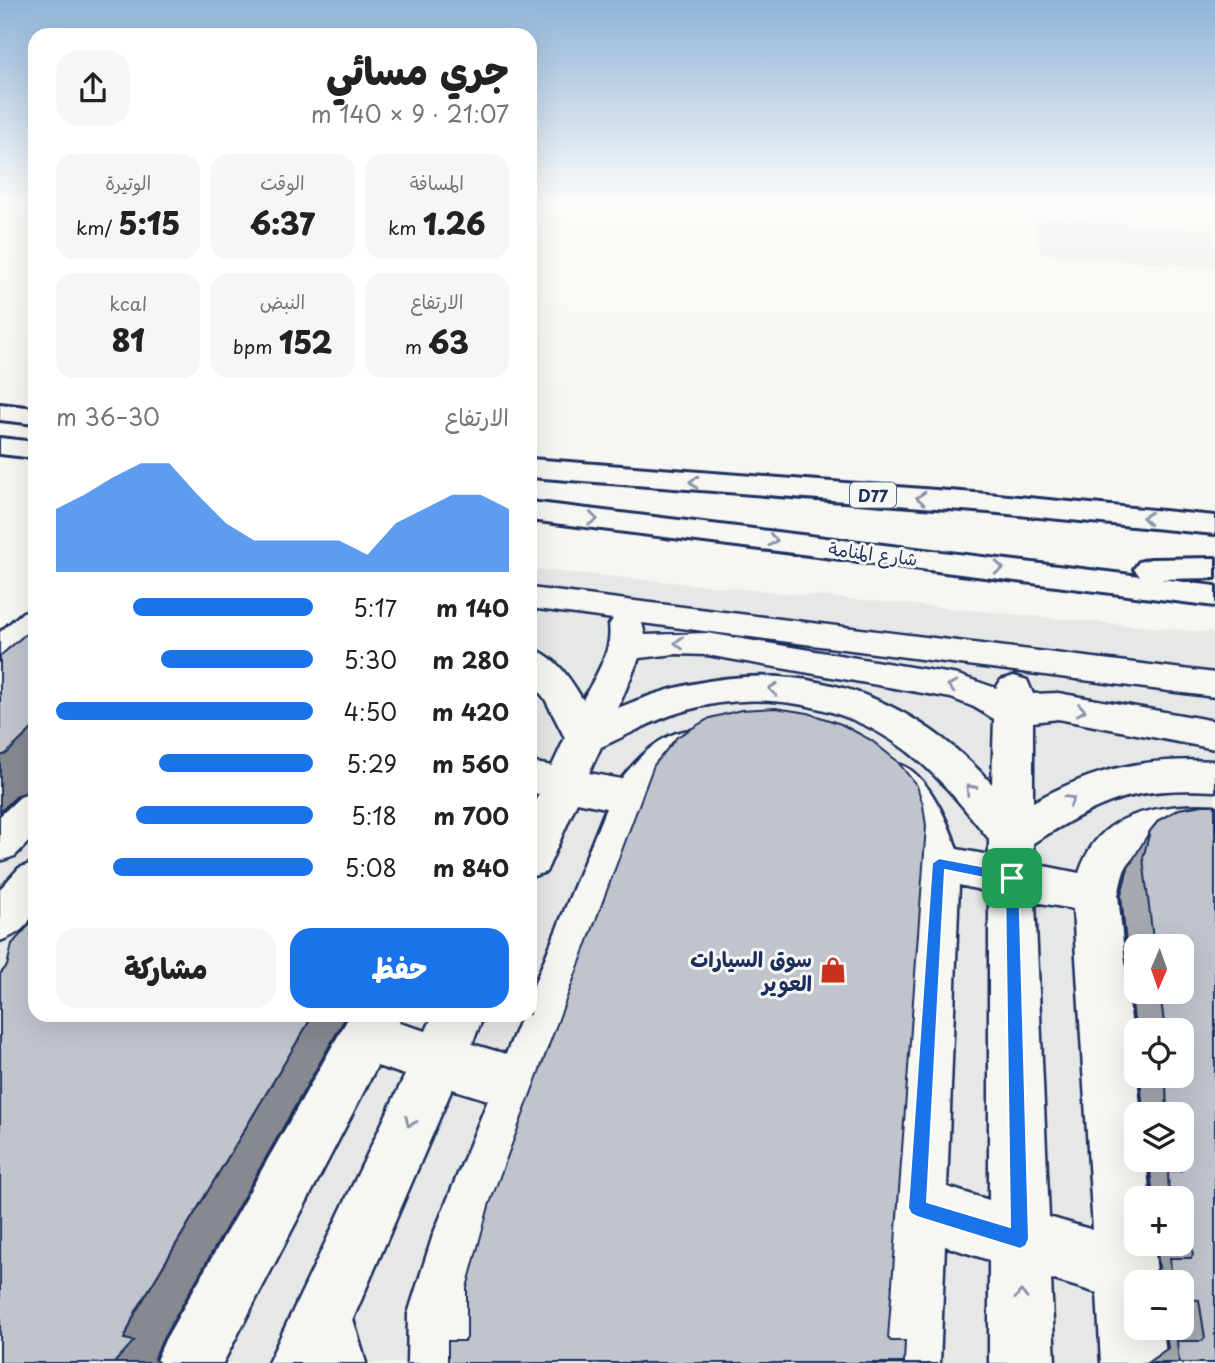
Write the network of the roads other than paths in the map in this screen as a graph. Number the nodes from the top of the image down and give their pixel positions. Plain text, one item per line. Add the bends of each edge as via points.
1 (0, 412) edge
2 (28, 415) edge
3 (0, 446) edge
4 (28, 449) edge
5 (537, 469) edge
6 (537, 512) edge
7 (1215, 525) edge
8 (1215, 568) edge
9 (537, 581) edge
10 (1105, 581) junction
11 (1215, 598) edge
12 (537, 599) edge
13 (619, 609) junction
14 (28, 627) edge
15 (0, 650) edge
16 (625, 650) junction
17 (1015, 661) junction
18 (1215, 663) edge
19 (537, 664) edge
20 (1215, 685) edge
21 (1014, 713) junction
22 (1215, 735) edge
23 (585, 738) junction
24 (1215, 776) edge
25 (547, 780) edge
26 (631, 797) junction
27 (28, 815) edge
28 (1215, 823) edge
29 (537, 826) edge
30 (0, 845) edge
31 (1012, 856) junction
32 (939, 863) junction
33 (28, 889) edge
34 (1095, 895) junction
35 (0, 923) edge
36 (28, 933) edge
37 (371, 1026) edge
38 (449, 1037) edge
39 (521, 1084) junction
40 (917, 1208) junction
41 (1020, 1239) junction
42 (1124, 1270) edge
43 (1126, 1270) edge
44 (1132, 1340) edge
45 (318, 1348) edge
46 (188, 1363) edge
47 (440, 1363) edge
48 (907, 1363) edge
49 (1022, 1363) edge
50 (1134, 1363) edge

1 - 2 main road
3 - 4 main road
7 -> 5 main road, D77
6 -> 10 main road, شارع المنامة
8 - 10 main road via 1158,568
9 - 18 lane
10 - 11 main road, شارع المنامة
12 - 13 lane
13 - 16 lane via 628,635
13 - 17 lane
14 - 15 street
21 -> 16 lane via 958,687 707,643
16 - 23 lane
17 - 20 lane
17 - 21 lane
19 - 23 lane via 561,694
21 -> 22 lane via 1058,706
21 - 31 lane
23 - 25 lane
31 -> 23 lane via 931,748 893,723 851,704 762,688 719,690 678,699
31 -> 24 lane via 1084,792 1147,775
25 - 26 lane
25 - 29 lane
26 - 32 lane via 657,763 686,744 720,733 796,732 852,752 901,784 924,814
26 - 39 lane
27 - 30 lane
28 - 34 lane via 1166,825 1134,835 1110,853
31 - 32 lane
31 - 34 lane
31 - 41 lane
32 - 40 lane
33 - 35 lane
34 - 43 lane
35 - 36 lane
37 - 38 lane
37 - 46 lane
38 - 39 lane
38 -> 45 lane
39 - 47 lane via 463,1235 440,1314
40 - 41 lane
40 - 48 lane
41 - 42 lane
49 -> 41 lane
44 - 50 lane

